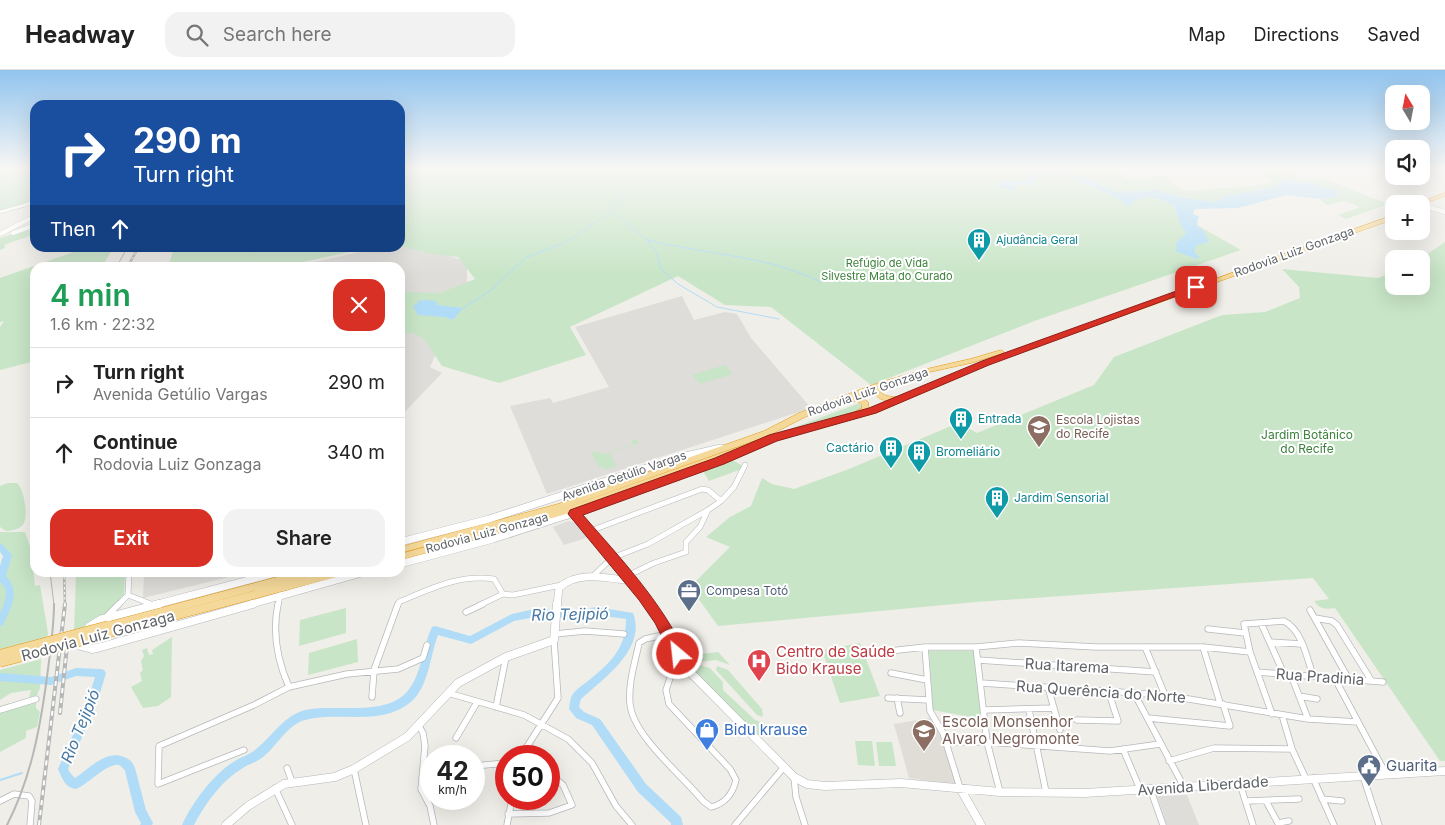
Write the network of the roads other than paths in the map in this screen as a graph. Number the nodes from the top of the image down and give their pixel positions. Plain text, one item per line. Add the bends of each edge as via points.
1 (27, 204) edge
2 (1430, 208) edge
3 (0, 212) edge
4 (1445, 212) edge
5 (1385, 216) edge
6 (30, 220) edge
7 (1385, 220) edge
8 (27, 222) junction
9 (30, 222) edge
10 (30, 227) edge
11 (0, 236) edge
12 (880, 385) junction
13 (843, 399) junction
14 (902, 399) junction
15 (855, 416) junction
16 (773, 438) junction
17 (732, 446) junction
18 (745, 466) dead end
19 (721, 501) junction
20 (708, 510) junction
21 (574, 514) junction
22 (590, 531) junction
23 (405, 541) edge
24 (405, 549) edge
25 (405, 556) edge
26 (612, 558) junction
27 (405, 563) edge
28 (129, 577) edge
29 (260, 577) edge
30 (292, 577) edge
31 (322, 577) edge
32 (347, 577) edge
33 (592, 577) junction
34 (629, 579) junction
35 (561, 585) junction
36 (503, 594) junction
37 (128, 595) junction
38 (280, 596) junction
39 (157, 604) junction
40 (1310, 610) dead end
41 (466, 612) dead end
42 (1315, 618) junction
43 (1261, 623) junction
44 (106, 626) junction
45 (1208, 629) dead end
46 (1245, 633) junction
47 (624, 634) dead end
48 (668, 634) junction
49 (554, 637) junction
50 (1270, 642) junction
51 (427, 644) dead end
52 (1301, 644) junction
53 (1203, 646) junction
54 (925, 647) junction
55 (976, 647) junction
56 (1145, 647) junction
57 (881, 652) dead end
58 (1250, 652) junction
59 (678, 654) junction
60 (0, 655) edge
61 (506, 657) junction
62 (978, 660) junction
63 (0, 662) edge
64 (374, 670) junction
65 (688, 670) junction
66 (1156, 672) junction
67 (1257, 672) junction
68 (671, 673) junction
69 (891, 673) dead end
70 (1284, 674) junction
71 (1291, 675) junction
72 (1313, 676) junction
73 (1334, 677) junction
74 (1348, 678) junction
75 (927, 680) junction
76 (1371, 680) junction
77 (1382, 682) dead end
78 (981, 683) junction
79 (289, 687) junction
80 (1048, 687) junction
81 (1108, 690) junction
82 (448, 693) junction
83 (1134, 693) junction
84 (1165, 695) junction
85 (1299, 696) junction
86 (372, 697) dead end
87 (888, 698) dead end
88 (898, 698) junction
89 (36, 699) dead end
90 (1318, 699) dead end
91 (929, 700) junction
92 (1222, 703) junction
93 (476, 704) junction
94 (496, 707) junction
95 (1054, 708) junction
96 (0, 710) edge
97 (985, 710) junction
98 (1029, 710) junction
99 (900, 713) dead end
100 (1272, 714) junction
101 (1282, 715) junction
102 (1148, 718) junction
103 (1308, 719) junction
104 (1078, 720) dead end
105 (1358, 722) junction
106 (540, 724) junction
107 (419, 726) junction
108 (1060, 730) dead end
109 (456, 738) dead end
110 (946, 742) junction
111 (987, 742) junction
112 (1160, 744) junction
113 (425, 745) edge
114 (528, 745) edge
115 (1038, 747) junction
116 (1123, 749) junction
117 (1292, 749) junction
118 (244, 750) dead end
119 (1169, 761) junction
120 (785, 766) junction
121 (287, 768) dead end
122 (354, 769) junction
123 (1445, 771) edge
124 (1386, 774) junction
125 (1363, 776) junction
126 (794, 778) junction
127 (1310, 778) junction
128 (292, 782) junction
129 (560, 782) edge
130 (1240, 784) junction
131 (275, 788) junction
132 (960, 788) junction
133 (1184, 788) junction
134 (1146, 791) junction
135 (1000, 792) junction
136 (1046, 794) junction
137 (1299, 799) dead end
138 (1322, 799) junction
139 (1247, 800) junction
140 (1342, 800) dead end
141 (0, 801) edge
142 (1266, 801) junction
143 (431, 810) edge
144 (509, 810) edge
145 (559, 810) edge
146 (560, 810) edge
147 (508, 814) junction
148 (1290, 821) dead end
149 (433, 824) edge
150 (1279, 824) edge
151 (30, 825) edge
152 (226, 825) edge
153 (292, 825) edge
154 (366, 825) edge
155 (507, 825) edge
156 (632, 825) edge
157 (735, 825) edge
158 (804, 825) edge
159 (981, 825) edge
160 (1163, 825) edge
161 (1252, 825) edge
162 (1334, 825) edge
163 (1379, 825) edge

1 - 3 street
2 - 4 street
5 - 12 highway, Rodovia Luiz Gonzaga via 1001,352
6 - 8 street
7 - 14 highway, Rodovia Luiz Gonzaga via 992,360
8 - 9 street
8 - 11 street
10 - 11 street
12 - 13 highway, Rodovia Luiz Gonzaga
12 - 14 highway via 877,392 880,396
13 - 15 highway via 854,398 866,404 866,409
13 - 17 highway, Rodovia Luiz Gonzaga
14 - 15 highway, Rodovia Luiz Gonzaga
15 - 16 highway, Rodovia Luiz Gonzaga
16 - 21 street, Avenida Getúlio Vargas via 720,461
16 - 25 highway, Rodovia Luiz Gonzaga via 563,512
17 - 23 street, Avenida Getúlio Vargas via 616,475 489,520
17 - 24 highway, Rodovia Luiz Gonzaga via 558,507
18 - 19 street via 734,487
19 - 20 street
19 - 22 street via 704,488
20 - 26 street via 648,544
20 - 34 street via 700,527 686,542 686,552 654,563
21 - 22 street
21 - 27 street, Avenida Getúlio Vargas
22 - 26 street
26 - 33 street
26 - 34 street
28 - 37 street
29 - 39 street
30 - 44 highway, Rodovia Luiz Gonzaga
31 - 44 highway, Rodovia Luiz Gonzaga
32 - 38 street
33 - 34 street
33 - 35 street via 570,580
34 - 48 street via 650,604
35 - 36 street
35 - 49 street
36 - 41 street
36 - 64 street via 494,579 473,578 451,582 400,602
37 - 39 street via 142,602
37 - 44 street
38 - 44 street via 101,647 81,646 89,626
38 - 79 street via 274,625 276,651 278,664
39 - 44 street
40 - 42 street
42 - 74 street
42 - 76 street via 1334,622
43 - 46 street via 1244,624
43 - 50 street
43 - 52 street via 1287,621 1293,625
44 - 60 highway, Rodovia Luiz Gonzaga, bridge
44 - 63 highway, Rodovia Luiz Gonzaga, bridge
45 - 46 street
46 - 58 street
47 - 49 street via 585,631
48 - 59 street
48 - 68 street via 645,638 639,643 630,692 634,719 707,805 722,804 736,780 730,769 669,704 666,690
49 - 61 street
49 - 106 street via 559,695
50 - 52 street
50 - 70 street
51 - 64 street via 423,658 398,669
52 - 72 street
53 - 56 street
53 - 58 street
53 - 92 street
54 - 55 street
54 - 57 street
54 - 75 street
55 - 56 street via 1019,643
55 - 62 street
56 - 66 street
58 - 67 street
59 - 65 street
59 - 68 street
61 - 82 street via 458,683
61 - 94 street
62 - 66 street, Rua Itarema
62 - 78 street
64 - 79 street
64 - 86 street
65 - 68 street
65 - 120 street
66 - 84 street
67 - 70 street, Rua Pradinia
67 - 100 street
69 - 75 street
70 - 71 street, Rua Pradinia
71 - 72 street, Rua Pradinia
71 - 85 street
72 - 73 street, Rua Pradinia
73 - 74 street, Rua Pradinia
73 - 105 street
74 - 76 street, Rua Pradinia
75 - 91 street
76 - 77 street, Rua Pradinia
78 - 80 street, Rua Querência do Norte
78 - 97 street
79 - 118 street via 159,746 158,784
80 - 81 street, Rua Querência do Norte
80 - 95 street
81 - 83 street, Rua Querência do Norte
81 - 104 street via 1118,721
82 - 93 street
82 - 107 street
83 - 84 street, Rua Querência do Norte
83 - 102 street
84 - 92 street, Rua Querência do Norte
85 - 90 street
85 - 103 street
87 - 88 street
88 - 91 street
88 - 99 street
89 - 96 street
91 - 110 street via 930,711
92 - 100 street, Rua Querência do Norte
92 - 102 street via 1231,725
93 - 94 street
93 - 109 street
94 - 106 street
95 - 98 street
95 - 108 street
97 - 98 street
97 - 111 street
98 - 115 street
100 - 101 street, Rua Querência do Norte
101 - 103 street, Rua Querência do Norte
101 - 117 street
102 - 112 street
103 - 105 street, Rua Querência do Norte
105 - 124 street
106 - 114 street
106 - 156 street via 575,745 590,760
107 - 113 street
107 - 122 street
110 - 111 street
110 - 132 street
111 - 115 street
111 - 135 street
112 - 116 street
112 - 119 street
115 - 116 street
115 - 136 street
116 - 134 street
117 - 119 street via 1214,748
117 - 127 street
119 - 133 street
120 - 126 street
120 - 157 street
121 - 128 street
122 - 128 street via 335,777
122 - 154 street
123 - 124 street, Avenida Liberdade
124 - 125 street, Avenida Liberdade
125 - 127 street, Avenida Liberdade
125 - 163 street
126 - 132 street, Avenida Liberdade via 807,784 825,786 887,783
126 - 158 street
127 - 130 street, Avenida Liberdade
127 - 138 street
128 - 131 street
129 - 146 street via 572,802 571,806
130 - 133 street, Avenida Liberdade
130 - 139 street
131 - 152 street
131 - 153 street
132 - 135 street, Avenida Liberdade
132 - 159 street
133 - 134 street, Avenida Liberdade
134 - 136 street, Avenida Liberdade
134 - 160 street
135 - 136 street, Avenida Liberdade
137 - 142 street
138 - 140 street
138 - 162 street
139 - 142 street
139 - 161 street
141 - 151 street via 16,794 29,796 32,801
142 - 150 street
143 - 149 street
144 - 147 street
145 - 147 street
147 - 155 street
148 - 150 street

